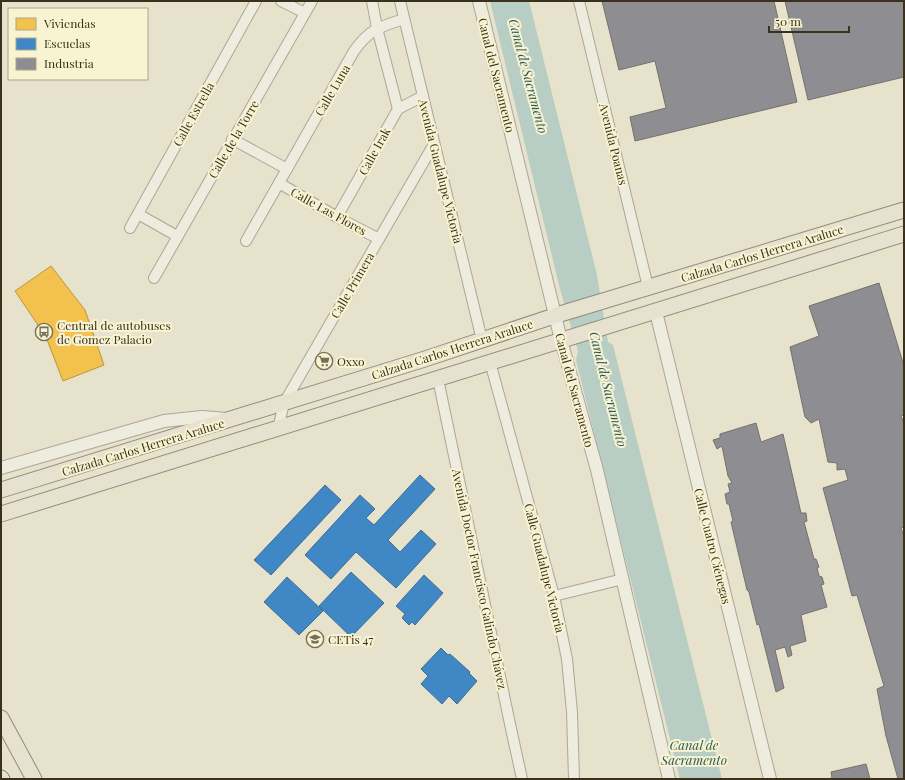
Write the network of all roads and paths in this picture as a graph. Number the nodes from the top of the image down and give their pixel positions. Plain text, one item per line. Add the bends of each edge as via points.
1 (256, 1) edge
2 (281, 1) edge
3 (312, 1) edge
4 (372, 1) edge
5 (400, 1) edge
6 (479, 1) edge
7 (579, 1) edge
8 (305, 13) junction
9 (404, 19) junction
10 (377, 28) junction
11 (423, 96) junction
12 (398, 109) junction
13 (232, 139) junction
14 (434, 144) junction
15 (287, 169) junction
16 (279, 183) junction
17 (904, 210) edge
18 (138, 214) junction
19 (337, 217) junction
20 (130, 228) dead end
21 (904, 234) edge
22 (177, 236) junction
23 (379, 239) junction
24 (246, 242) dead end
25 (705, 270) junction
26 (154, 278) dead end
27 (648, 287) junction
28 (713, 294) junction
29 (656, 312) junction
30 (558, 315) junction
31 (564, 339) junction
32 (482, 340) junction
33 (490, 362) junction
34 (438, 379) junction
35 (284, 403) junction
36 (232, 419) junction
37 (278, 429) junction
38 (1, 468) edge
39 (1, 490) edge
40 (1, 514) edge
41 (623, 579) junction
42 (554, 596) junction
43 (1, 718) edge
44 (34, 779) edge
45 (522, 779) edge
46 (574, 779) edge
47 (669, 779) edge
48 (770, 779) edge

1 - 18 street, Calle Estrella
2 - 8 street
3 - 8 street, Calle de la Torre
4 - 10 street
5 - 9 street, Avenida Guadalupe Victoria
6 - 30 street, Canal del Sacramento
7 - 27 street, Avenida Poanas
8 - 13 street, Calle de la Torre
9 - 10 street, Calle Luna
9 - 11 street, Avenida Guadalupe Victoria
10 - 12 street
10 - 15 street, Calle Luna via 354,51
11 - 12 street
11 - 14 street, Avenida Guadalupe Victoria
12 - 19 street, Calle Irak
13 - 15 street, Calle Las Flores
13 - 22 street, Calle de la Torre
14 - 23 street, Calle Primera
14 - 32 street, Avenida Guadalupe Victoria
15 - 16 street, Calle Luna
16 - 19 street, Calle Las Flores
16 - 24 street, Calle Luna
17 - 25 main road, Calzada Carlos Herrera Araluce
18 - 20 street, Calle Estrella
18 - 22 street
19 - 23 street, Calle Las Flores
21 - 28 main road, Calzada Carlos Herrera Araluce
22 - 26 street, Calle de la Torre
23 - 35 street, Calle Primera
25 - 27 main road, Calzada Carlos Herrera Araluce
25 - 28 main road
27 - 30 main road, Calzada Carlos Herrera Araluce
28 - 29 main road, Calzada Carlos Herrera Araluce
29 - 31 main road, Calzada Carlos Herrera Araluce
29 - 48 street, Calle Cuatro Ciénegas
30 - 31 street, Canal del Sacramento
30 - 32 main road, Calzada Carlos Herrera Araluce
31 - 33 main road, Calzada Carlos Herrera Araluce
31 - 41 street, Canal del Sacramento
32 - 35 main road, Calzada Carlos Herrera Araluce
33 - 34 main road, Calzada Carlos Herrera Araluce
33 - 42 street, Calle Guadalupe Victoria
34 - 37 main road, Calzada Carlos Herrera Araluce
34 - 45 street, Avenida Doctor Francisco Galindo Chávez
35 - 36 main road, Calzada Carlos Herrera Araluce
35 - 37 street, Calle Primera
36 - 38 street via 202,417 164,421
36 - 39 main road, Calzada Carlos Herrera Araluce
37 - 40 main road, Calzada Carlos Herrera Araluce
41 - 42 street
41 - 47 street, Canal del Sacramento
42 - 46 street, Calle Guadalupe Victoria via 568,667
43 - 44 main road

